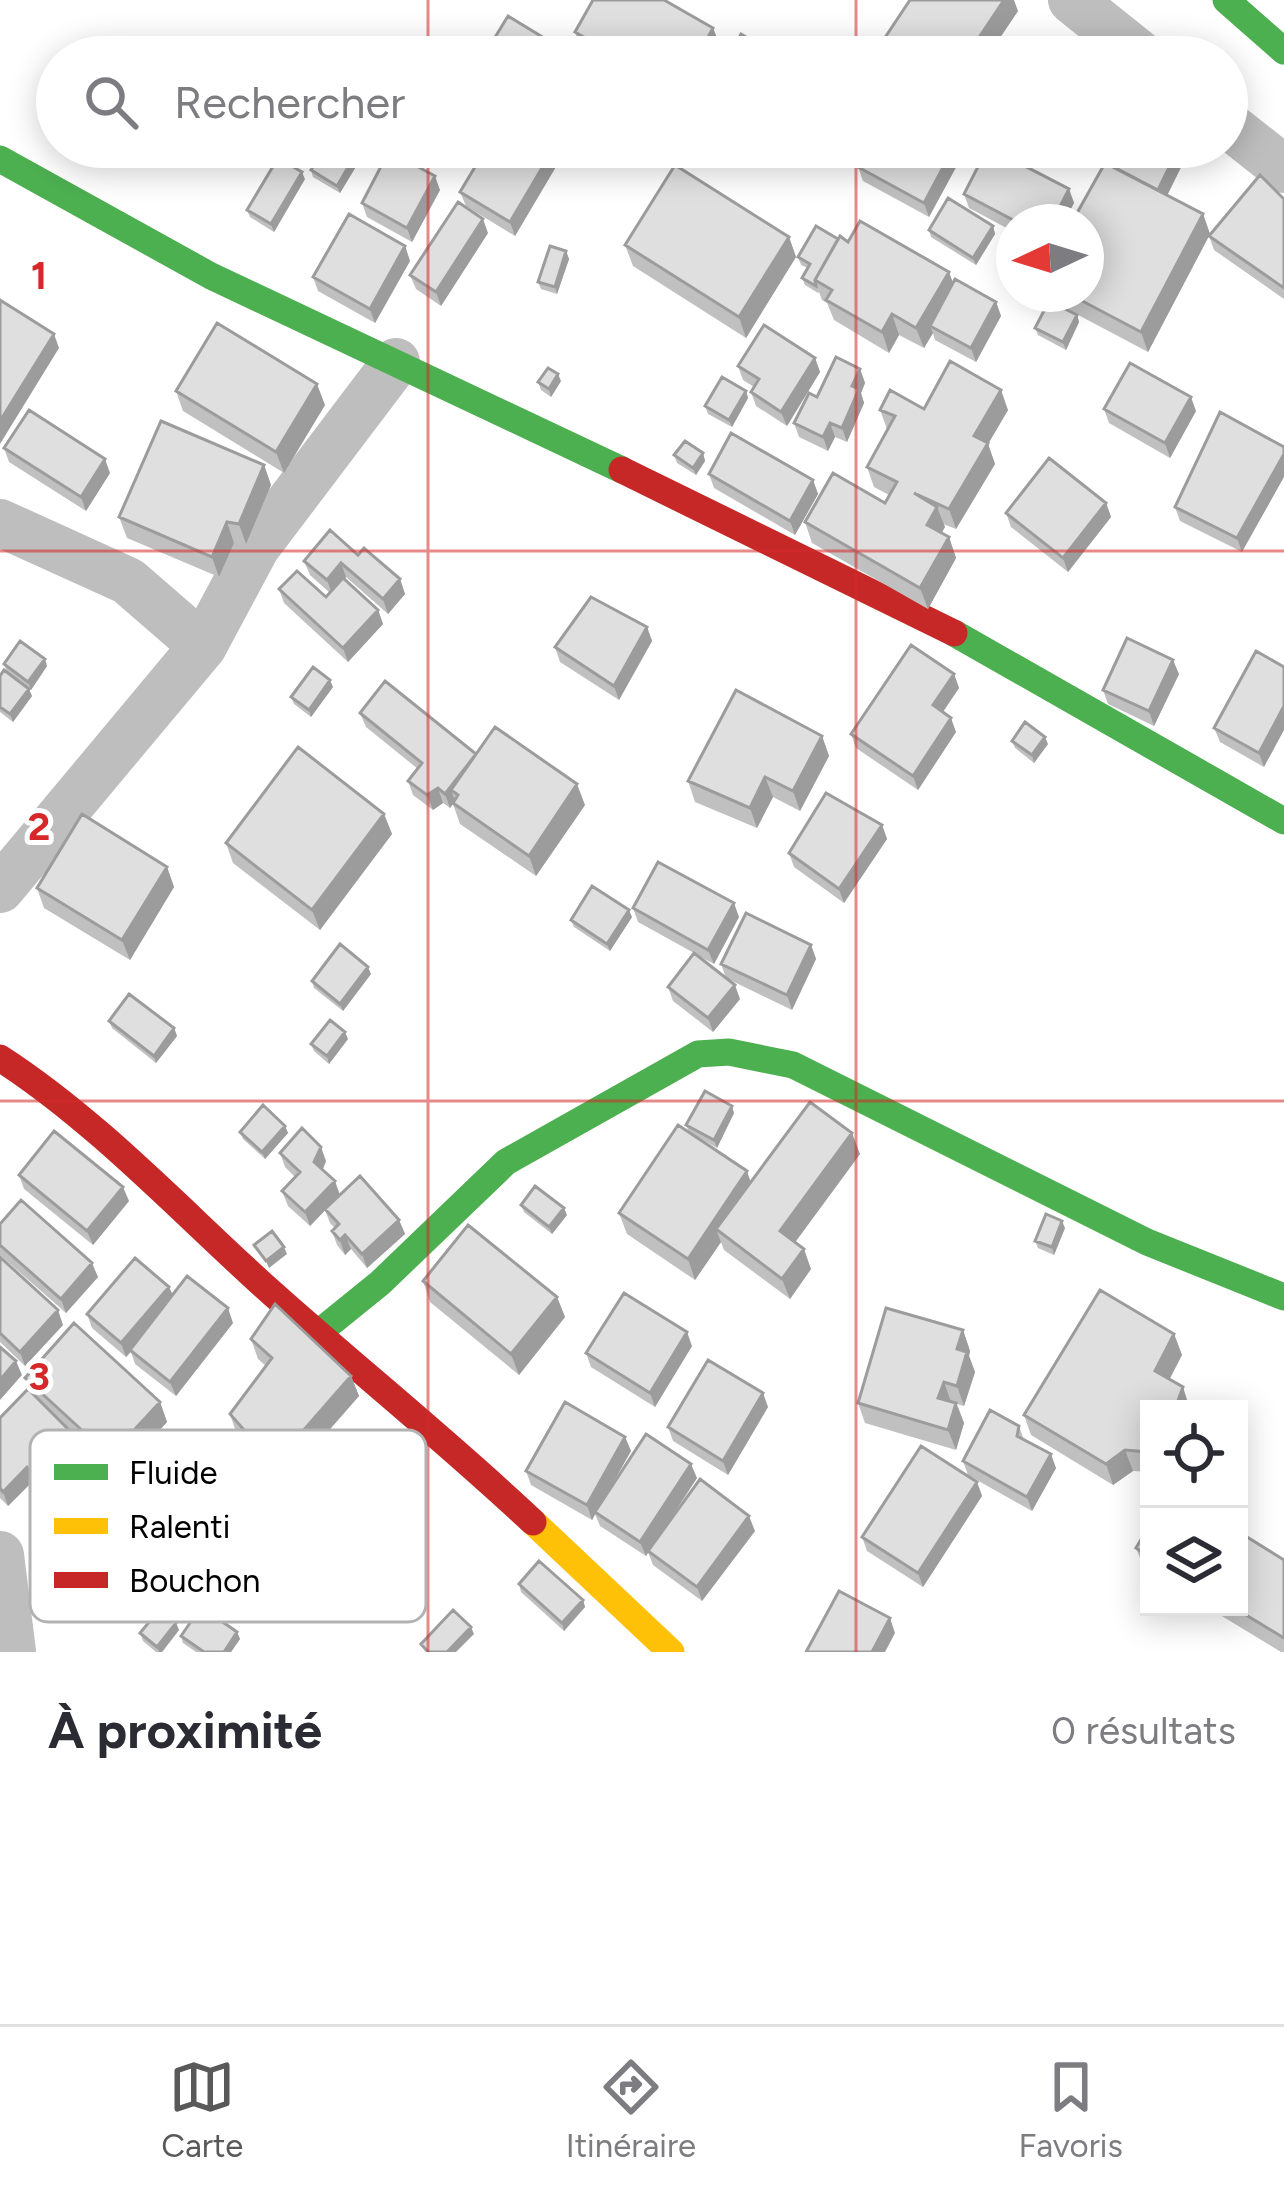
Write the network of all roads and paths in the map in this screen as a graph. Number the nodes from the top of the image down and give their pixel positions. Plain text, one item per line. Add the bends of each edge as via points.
1 (1072, 0) edge
2 (1226, 0) edge
3 (1117, 36) edge
4 (1284, 52) edge
5 (1248, 141) edge
6 (0, 159) edge
7 (1284, 170) edge
8 (396, 362) junction
9 (0, 523) edge
10 (202, 646) junction
11 (1284, 821) edge
12 (0, 889) edge
13 (0, 1058) edge
14 (1284, 1297) edge
15 (317, 1334) junction
16 (0, 1555) edge
17 (12, 1652) edge
18 (670, 1652) edge

1 - 3 street
2 - 4 main road
5 - 7 street
6 - 8 main road via 212,276
8 - 10 street via 256,547
8 - 11 main road via 990,651
9 - 10 street via 128,581
10 - 12 street
13 - 15 main road via 83,1122
14 - 15 main road via 1147,1242 793,1065 729,1052 698,1054 506,1162
15 - 18 main road via 477,1469
16 - 17 street

